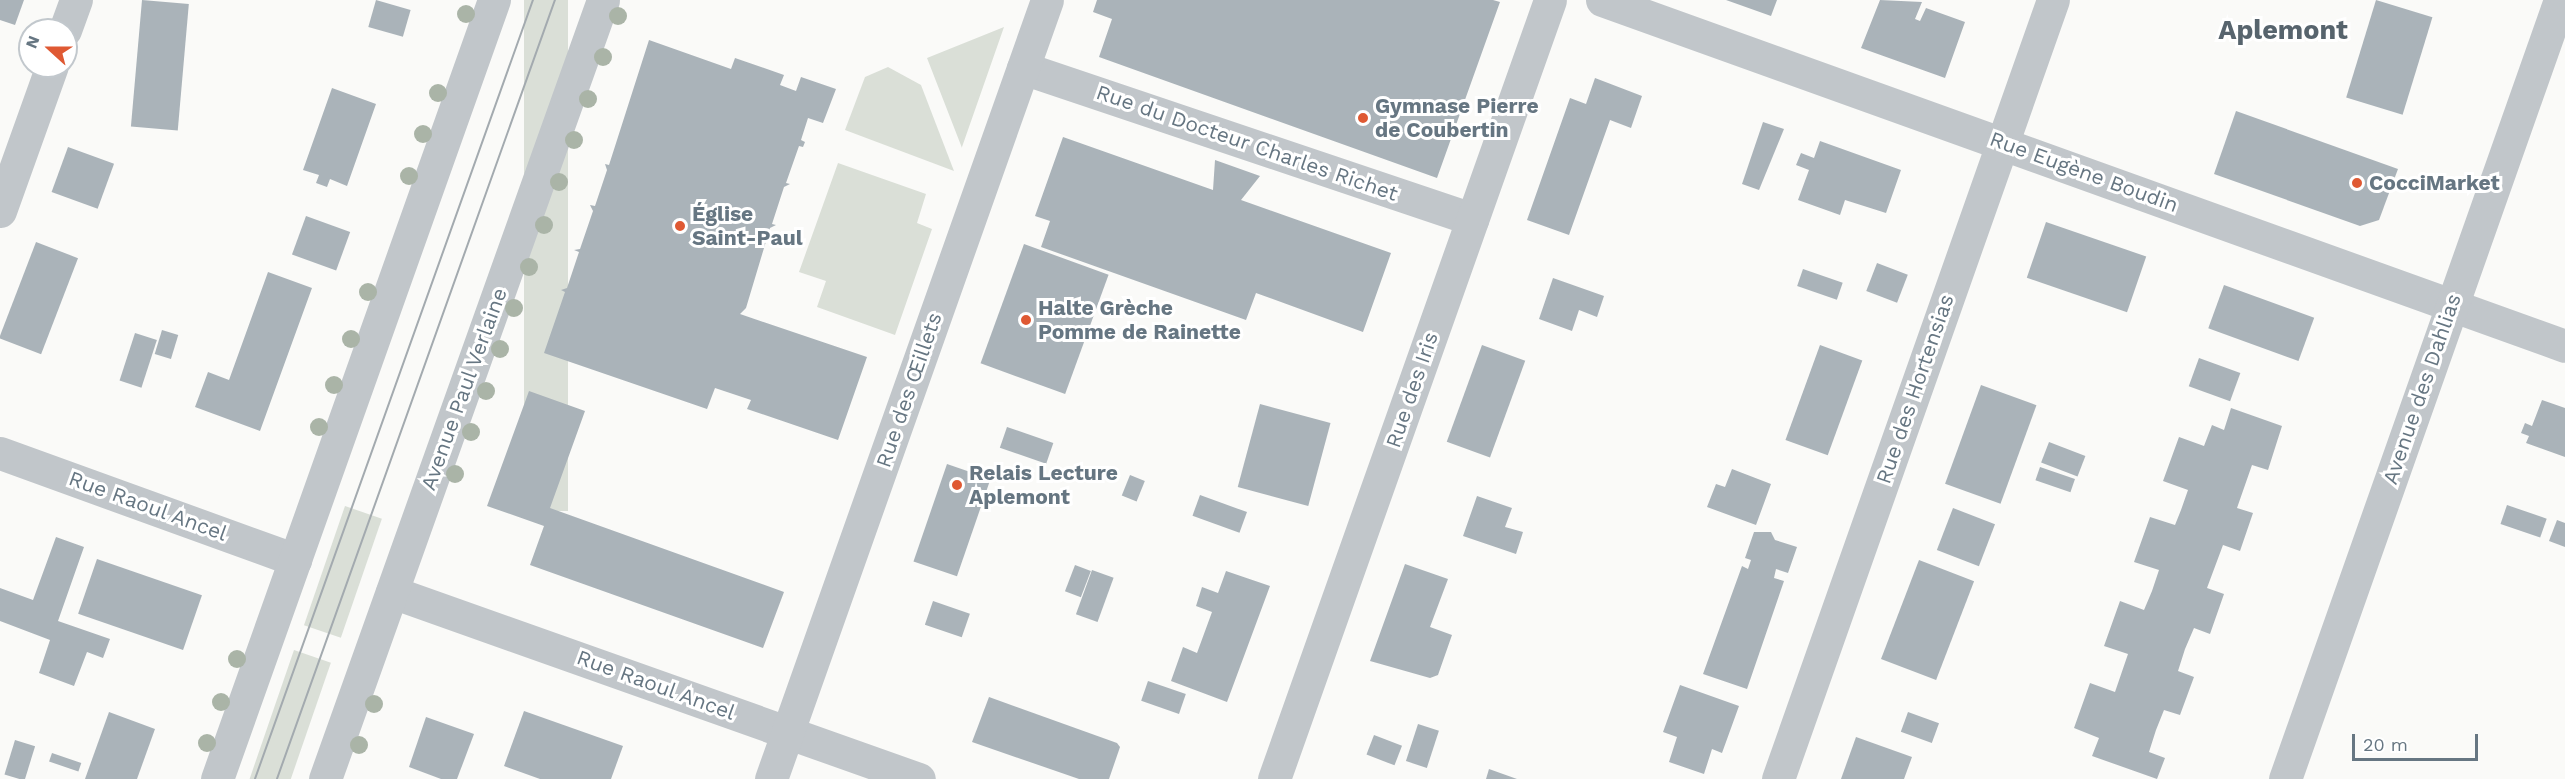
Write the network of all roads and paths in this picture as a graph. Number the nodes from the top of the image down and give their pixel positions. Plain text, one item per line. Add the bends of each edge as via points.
1 (76, 0) edge
2 (494, 0) edge
3 (603, 0) edge
4 (1047, 0) edge
5 (1550, 0) edge
6 (1602, 0) edge
7 (2053, 0) edge
8 (2560, 0) edge
9 (69, 18) edge
10 (1023, 68) junction
11 (48, 78) edge
12 (2002, 143) junction
13 (0, 211) edge
14 (1472, 219) junction
15 (2452, 306) junction
16 (2565, 346) edge
17 (0, 453) edge
18 (296, 560) junction
19 (392, 592) junction
20 (787, 732) junction
21 (217, 779) edge
22 (325, 779) edge
23 (771, 779) edge
24 (920, 779) edge
25 (1274, 779) edge
26 (1778, 779) edge
27 (2285, 779) edge

1 - 9 street
2 - 18 street
3 - 19 street, Avenue Paul Verlaine
4 - 10 street, Rue des Œillets
5 - 14 street, Rue des Iris
6 - 12 street, Rue Eugène Boudin
7 - 12 street, Rue des Hortensias
8 - 15 street, Avenue des Dahlias
10 - 14 street, Rue du Docteur Charles Richet
10 - 20 street, Rue des Œillets
11 - 13 street
12 - 15 street, Rue Eugène Boudin
12 - 26 street, Rue des Hortensias
14 - 25 street, Rue des Iris
15 - 16 street, Rue Eugène Boudin
15 - 27 street, Avenue des Dahlias
17 - 18 street, Rue Raoul Ancel
18 - 21 street
19 - 20 street, Rue Raoul Ancel
19 - 22 street, Avenue Paul Verlaine
20 - 23 street, Rue des Œillets
20 - 24 street, Rue Raoul Ancel

